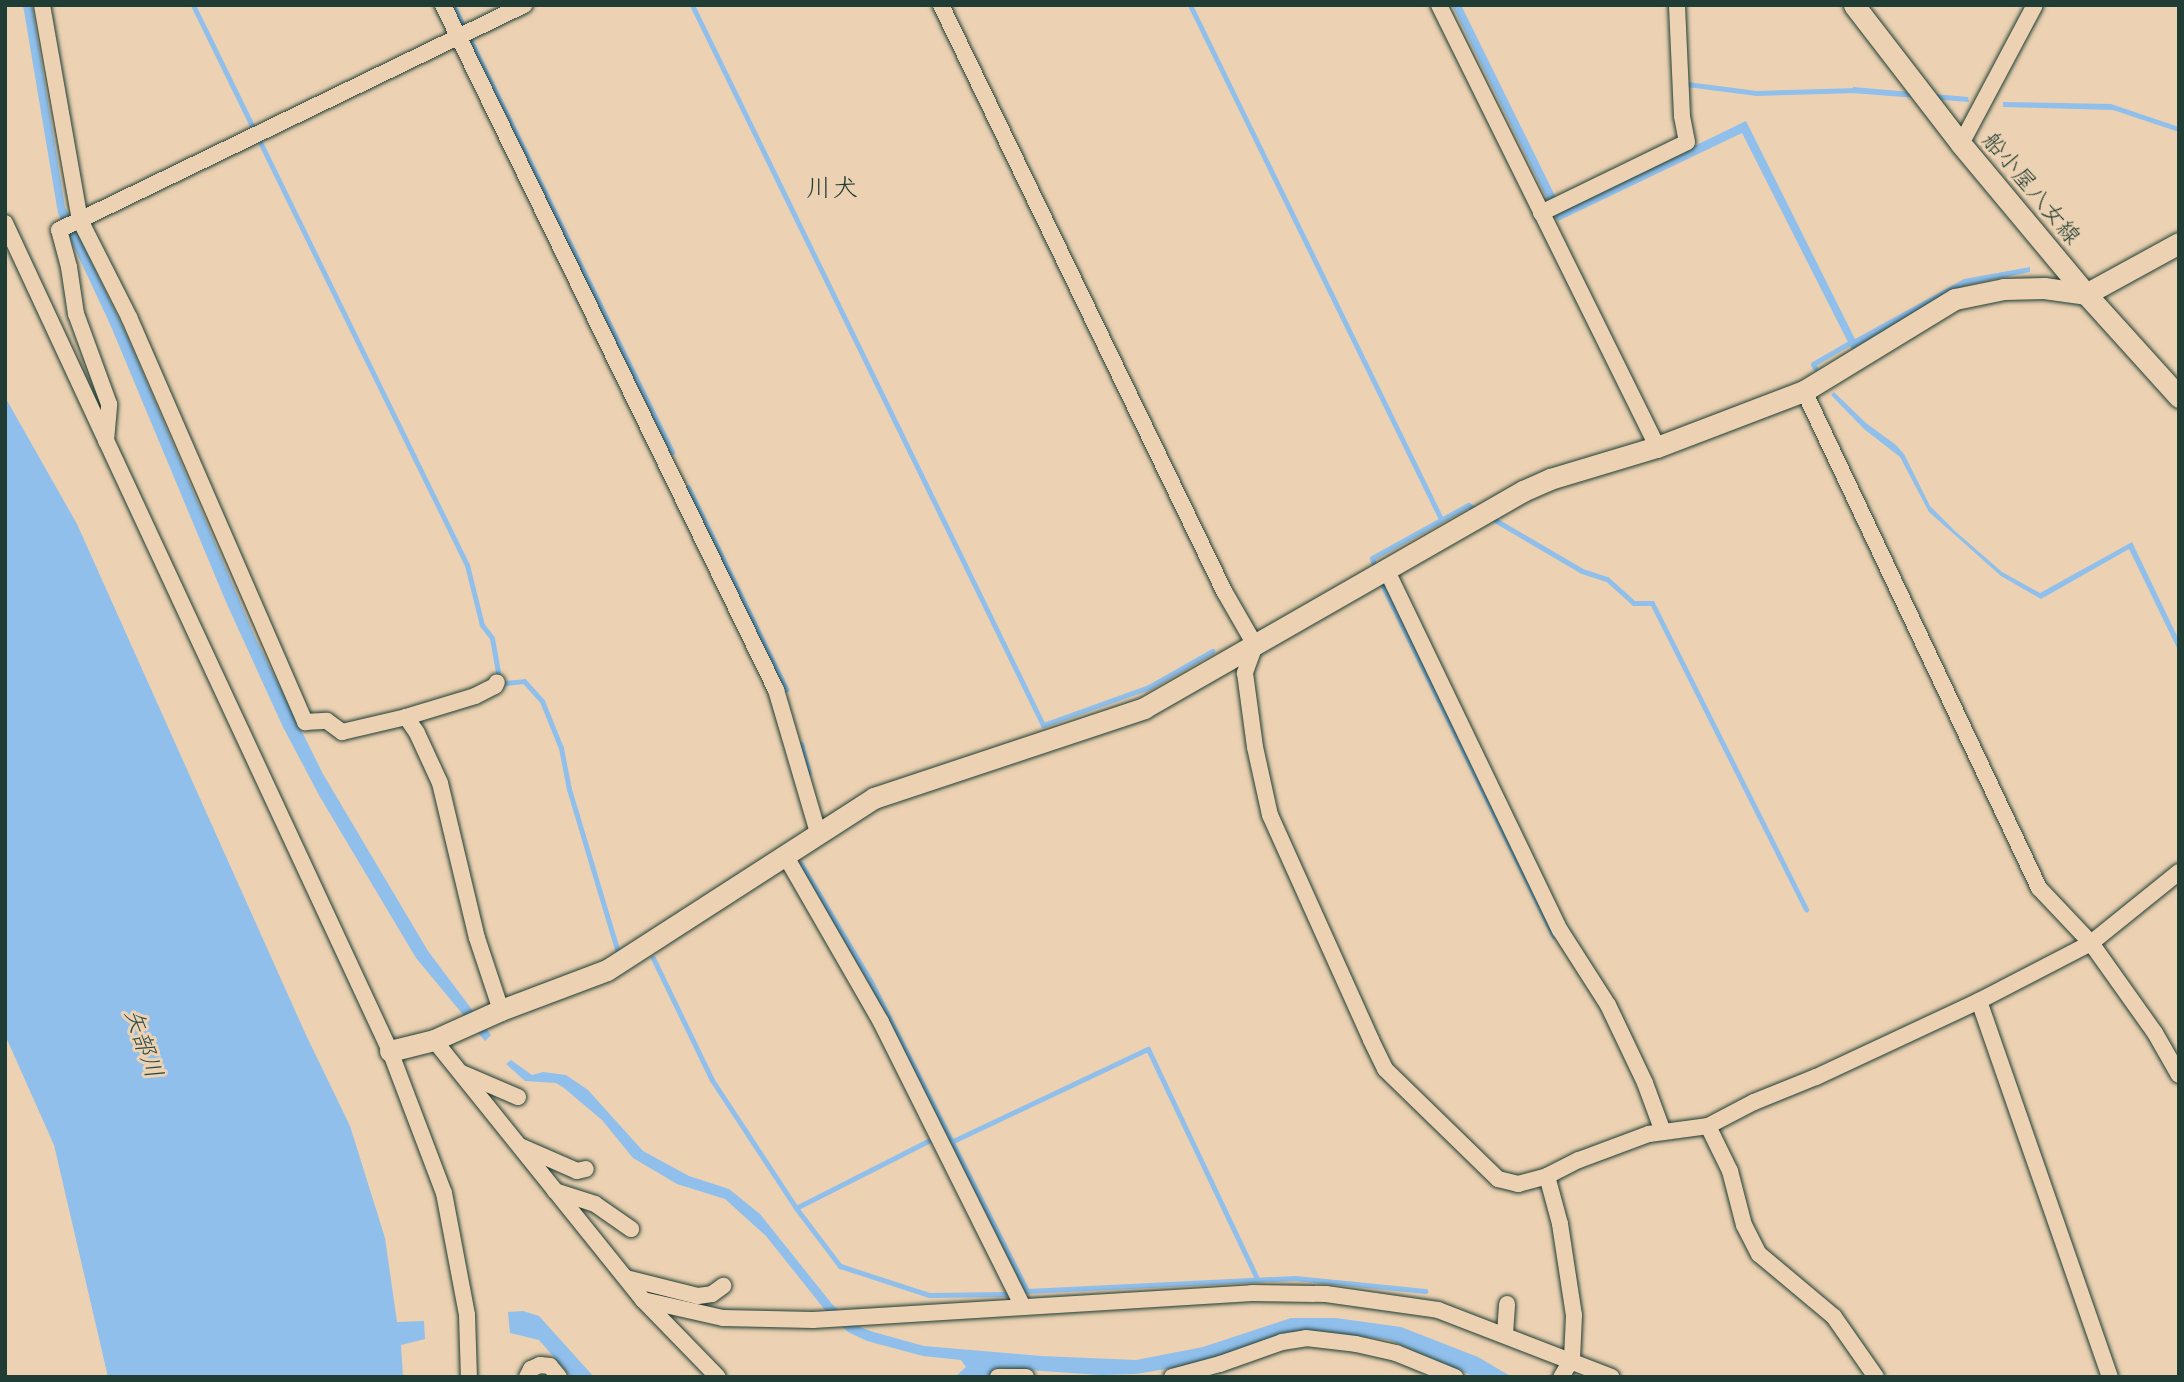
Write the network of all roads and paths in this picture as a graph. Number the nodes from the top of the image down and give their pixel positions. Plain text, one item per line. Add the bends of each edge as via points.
1 (43, 5) edge
2 (443, 5) edge
3 (524, 5) edge
4 (941, 5) edge
5 (1439, 5) edge
6 (1677, 5) edge
7 (1854, 5) edge
8 (2035, 5) edge
9 (459, 37) junction
10 (1961, 144) junction
11 (1550, 208) junction
12 (80, 220) junction
13 (5, 223) edge
14 (2179, 243) edge
15 (2086, 294) junction
16 (1804, 391) junction
17 (2179, 397) edge
18 (106, 442) junction
19 (1657, 447) junction
20 (1387, 569) junction
21 (1255, 645) junction
22 (496, 682) dead end
23 (406, 717) junction
24 (818, 833) junction
25 (785, 855) junction
26 (2179, 872) edge
27 (2091, 943) junction
28 (1979, 1001) junction
29 (501, 1010) junction
30 (434, 1040) junction
31 (390, 1051) junction
32 (459, 1072) junction
33 (2179, 1075) edge
34 (518, 1097) dead end
35 (1708, 1126) junction
36 (1663, 1132) junction
37 (519, 1146) junction
38 (586, 1169) dead end
39 (1547, 1176) junction
40 (555, 1191) junction
41 (631, 1229) dead end
42 (626, 1278) junction
43 (723, 1286) dead end
44 (643, 1300) junction
45 (1507, 1304) dead end
46 (1023, 1307) junction
47 (1505, 1334) junction
48 (1572, 1359) junction
49 (469, 1377) edge
50 (527, 1377) edge
51 (559, 1377) edge
52 (718, 1377) edge
53 (998, 1377) edge
54 (1026, 1377) edge
55 (1172, 1377) edge
56 (1455, 1377) edge
57 (1561, 1377) edge
58 (1612, 1377) edge
59 (1876, 1377) edge
60 (2110, 1377) edge

1 - 12 street
2 - 9 street
3 - 9 street
4 - 21 street via 1224,591
5 - 11 street
6 - 11 street via 1687,142
7 - 10 street, 船小屋八女線
8 - 10 street
9 - 12 street
9 - 24 street via 776,690
10 - 15 street, 船小屋八女線
11 - 19 street
12 - 18 street via 58,230 76,314 109,404
12 - 23 street via 129,317 305,722 327,721 342,732
13 - 18 street
14 - 15 street
15 - 16 street via 2004,289 1955,299
15 - 17 street, 船小屋八女線
16 - 19 street
16 - 27 street via 2039,888
18 - 31 street
19 - 20 street via 1532,487
20 - 21 street
20 - 36 street via 1560,930 1608,1005
21 - 24 street via 1143,708 874,799
21 - 39 street via 1245,673 1270,815 1385,1069 1498,1179 1518,1184
22 - 23 street via 475,696
23 - 29 street via 440,783 477,938
24 - 25 street
25 - 29 street via 607,970
25 - 46 street via 881,1022
26 - 27 street
27 - 28 street
27 - 33 street
28 - 35 street
28 - 60 street
29 - 30 street
30 - 31 street
30 - 32 street
31 - 49 street via 444,1193 467,1315
32 - 34 street
32 - 37 street
35 - 36 street
35 - 59 street via 1730,1171 1744,1225 1759,1254 1834,1317
36 - 39 street via 1579,1160
37 - 38 street via 577,1171
37 - 40 street
39 - 48 street via 1560,1224 1574,1315
40 - 41 street via 595,1204
40 - 42 street
42 - 43 street via 698,1296
42 - 44 street
44 - 46 street via 723,1318 829,1318
44 - 52 street
45 - 47 street
46 - 47 street via 1252,1293 1326,1294 1438,1310
47 - 48 street
48 - 57 street
48 - 58 street
50 - 51 street via 540,1365 550,1366
53 - 54 street
55 - 56 street via 1306,1338 1396,1353

